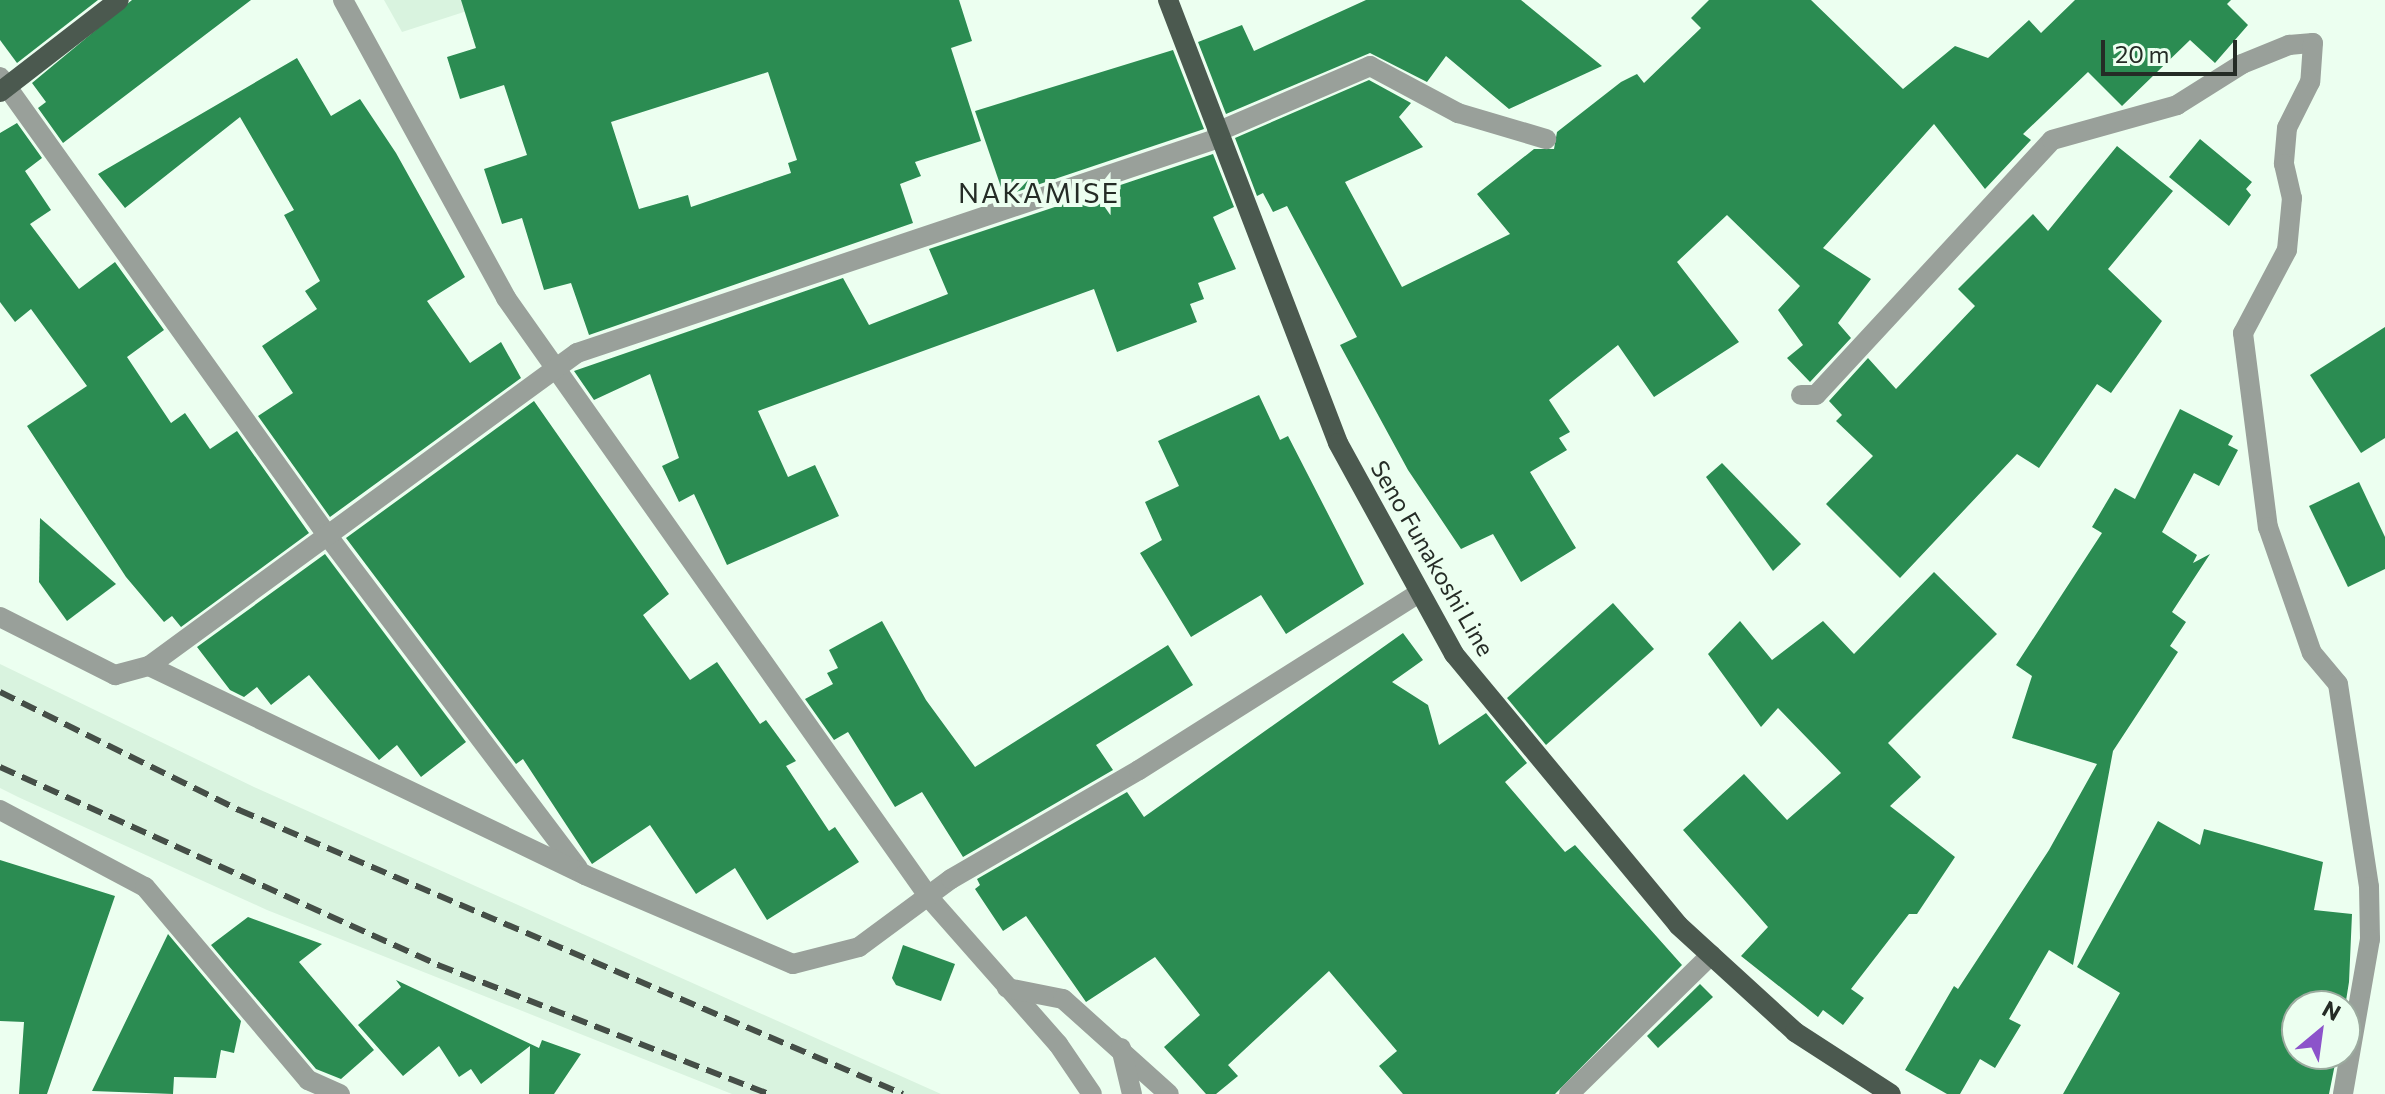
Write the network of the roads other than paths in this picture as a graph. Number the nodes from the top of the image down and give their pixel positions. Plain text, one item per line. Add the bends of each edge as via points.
1 (119, 0) edge
2 (343, 0) edge
3 (1168, 0) edge
4 (3, 85) edge
5 (1218, 135) junction
6 (1546, 139) dead end
7 (556, 369) junction
8 (1801, 395) dead end
9 (327, 535) junction
10 (1419, 593) junction
11 (0, 617) edge
12 (149, 666) junction
13 (0, 810) edge
14 (585, 875) junction
15 (931, 900) junction
16 (2378, 940) edge
17 (1711, 955) junction
18 (1007, 988) junction
19 (1121, 1048) junction
20 (340, 1094) edge
21 (1092, 1094) edge
22 (1132, 1094) edge
23 (1169, 1094) edge
24 (1569, 1094) edge
25 (1891, 1094) edge
26 (2343, 1094) edge

1 - 4 main road
2 - 7 street via 506,298
3 - 5 main road, Seno Funakoshi Line
4 - 9 street
5 - 6 street via 1370,66 1458,113
5 - 7 street via 607,343
5 - 10 main road, Seno Funakoshi Line via 1338,443
7 - 9 street
7 - 15 street
8 - 16 street via 1816,395 2052,140 2177,105 2242,64 2289,45 2313,43 2310,82 2287,128 2284,164 2292,198 2287,250 2243,333 2245,381 2268,527 2312,653 2338,684
9 - 12 street
9 - 14 street
10 - 15 street via 1153,762 951,879
10 - 17 main road, Seno Funakoshi Line via 1454,654 1494,705 1678,925
11 - 12 street via 115,675
12 - 14 street
13 - 20 street via 145,887 308,1080
14 - 15 street via 793,964 859,947
15 - 18 street
16 - 26 street
17 - 24 street
17 - 25 main road, Seno Funakoshi Line via 1795,1032
18 - 19 street via 1063,999
18 - 21 street
19 - 22 street
19 - 23 street

